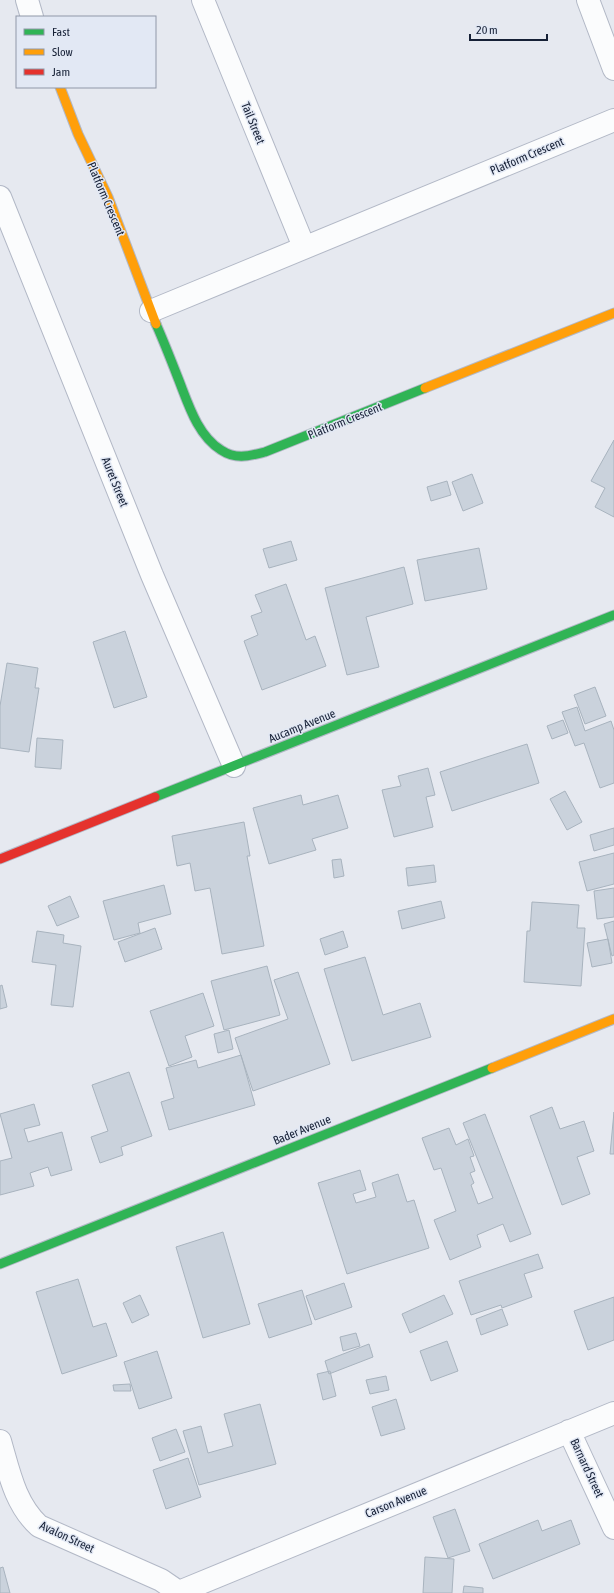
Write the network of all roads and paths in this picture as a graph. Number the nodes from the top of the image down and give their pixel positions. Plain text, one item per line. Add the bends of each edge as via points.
1 (27, 0) edge
2 (203, 0) edge
3 (588, 0) edge
4 (32, 16) edge
5 (614, 69) edge
6 (60, 88) edge
7 (614, 120) edge
8 (0, 197) edge
9 (304, 247) junction
10 (151, 311) junction
11 (614, 313) edge
12 (614, 615) edge
13 (234, 766) junction
14 (0, 859) edge
15 (614, 1019) edge
16 (0, 1264) edge
17 (614, 1413) edge
18 (569, 1430) junction
19 (0, 1441) edge
20 (614, 1528) edge
21 (180, 1592) edge

1 - 4 street
2 - 9 street, Tail Street
3 - 5 street
6 - 10 street, Platform Crescent via 78,134 108,198
7 - 9 street, Platform Crescent
8 - 13 street, Auret Street via 152,575
9 - 10 street, Platform Crescent
10 - 11 street, Platform Crescent via 194,417 210,442 222,451 244,456 265,452 304,437
12 - 13 street, Aucamp Avenue
13 - 14 street, Aucamp Avenue
15 - 16 street, Bader Avenue
17 - 18 street, Carson Avenue
18 - 20 street, Barnard Street
18 - 21 street, Carson Avenue
19 - 21 street, Avalon Street via 18,1498 30,1518 39,1526 161,1580

